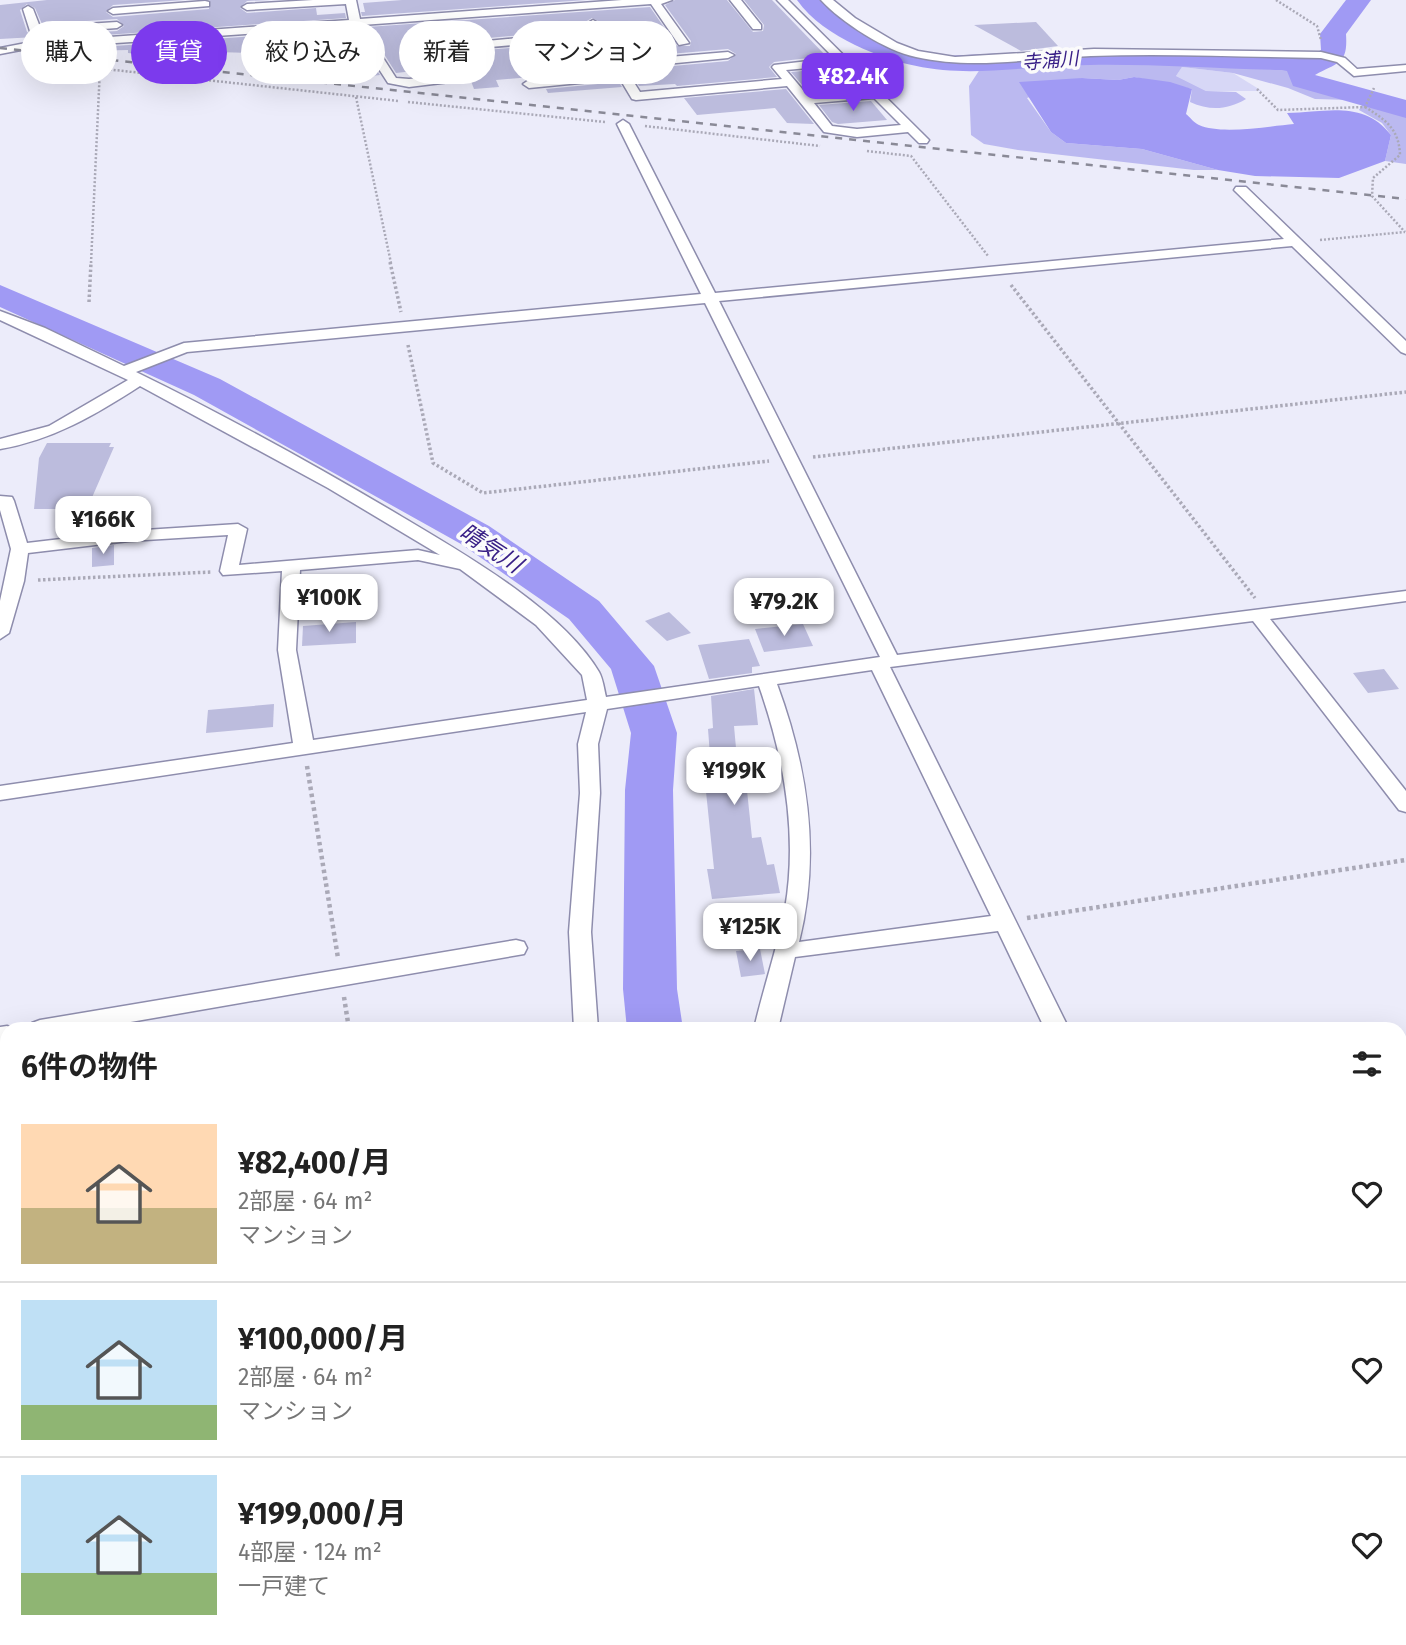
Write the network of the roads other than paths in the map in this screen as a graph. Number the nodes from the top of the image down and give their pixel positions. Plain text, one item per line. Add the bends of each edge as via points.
1 (503, 0) edge
2 (667, 0) edge
3 (735, 0) edge
4 (782, 0) edge
5 (826, 0) edge
6 (351, 1) edge
7 (653, 1) edge
8 (581, 3) edge
9 (246, 4) edge
10 (113, 5) edge
11 (28, 9) dead end
12 (509, 12) junction
13 (204, 18) edge
14 (33, 21) edge
15 (355, 21) edge
16 (370, 21) edge
17 (591, 21) edge
18 (117, 25) edge
19 (757, 27) dead end
20 (241, 29) edge
21 (117, 40) edge
22 (121, 40) junction
23 (509, 42) edge
24 (0, 43) edge
25 (683, 43) dead end
26 (21, 45) edge
27 (21, 47) edge
28 (0, 51) edge
29 (728, 55) dead end
30 (844, 61) junction
31 (677, 62) edge
32 (1406, 68) edge
33 (385, 70) edge
34 (790, 82) junction
35 (629, 84) edge
36 (876, 94) junction
37 (805, 100) junction
38 (623, 124) road end
39 (911, 128) junction
40 (923, 140) dead end
41 (1241, 190) dead end
42 (1295, 242) junction
43 (710, 298) junction
44 (0, 315) edge
45 (1406, 349) edge
46 (130, 374) junction
47 (0, 444) edge
48 (0, 501) edge
49 (20, 549) junction
50 (291, 565) junction
51 (471, 568) junction
52 (1406, 596) edge
53 (1258, 615) junction
54 (0, 633) edge
55 (885, 662) junction
56 (766, 680) junction
57 (598, 704) junction
58 (304, 748) junction
59 (0, 793) edge
60 (1406, 805) edge
61 (1005, 922) junction
62 (516, 948) dead end
63 (787, 948) junction
64 (81, 1022) edge
65 (586, 1022) edge
66 (768, 1022) edge
67 (1054, 1022) edge

1 - 12 street
2 - 7 street
3 - 19 street
4 - 30 street
5 - 32 street via 893,44 916,54 955,60 1094,52 1321,55 1337,59 1354,73
6 - 9 street
6 - 15 street
7 - 8 street
7 - 25 street
8 - 12 street
8 - 17 street
10 - 13 street
11 - 14 street
12 - 16 street via 432,13
13 - 20 street
13 - 22 street
18 - 22 street
21 - 22 street
23 - 33 street via 449,47 462,78 409,83 392,81
24 - 26 street
27 - 28 street
29 - 31 street
30 - 34 street via 778,67
30 - 36 street
34 - 35 street via 636,96
34 - 37 street
36 - 37 street
36 - 39 street
37 - 39 street via 828,130 857,133
38 - 43 street
39 - 40 street
41 - 42 street
42 - 43 street
42 - 45 street
43 - 46 street via 176,350
43 - 55 street
44 - 46 street
46 - 47 street via 89,412 47,434
46 - 51 street via 334,484
48 - 49 street via 6,501
49 - 50 street via 238,528 229,571
49 - 54 street
50 - 51 street via 418,555
50 - 58 street via 287,650
51 - 57 street via 543,621 572,650 591,674
52 - 53 street
53 - 55 street
53 - 60 street
55 - 56 street
55 - 61 street
56 - 57 street
56 - 63 street via 782,723 795,782 798,894
57 - 58 street
57 - 65 street via 588,744 590,793 580,932
58 - 59 street
61 - 63 street via 806,950
61 - 67 street
62 - 64 street
63 - 66 street

